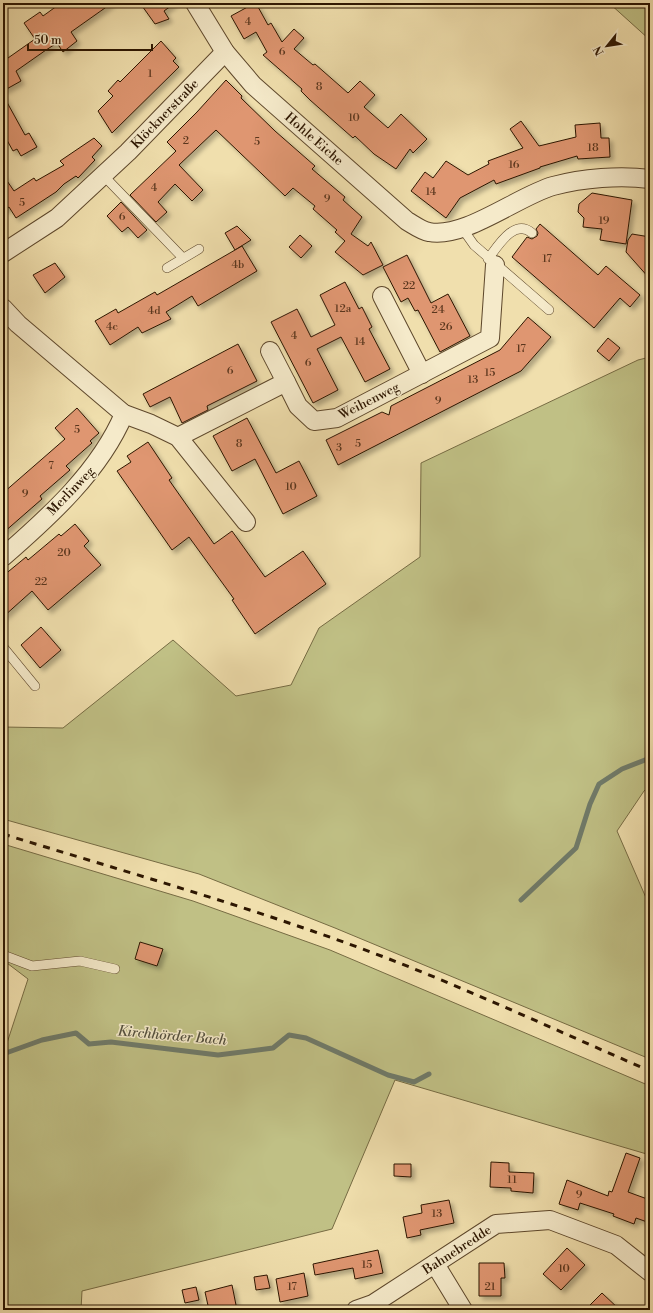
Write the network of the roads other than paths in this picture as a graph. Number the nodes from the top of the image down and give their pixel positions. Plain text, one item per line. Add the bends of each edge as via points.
1 (201, 5) edge
2 (225, 52) junction
3 (103, 175) junction
4 (650, 179) edge
5 (462, 228) junction
6 (532, 233) dead end
7 (199, 249) dead end
8 (3, 253) edge
9 (183, 258) junction
10 (492, 262) junction
11 (167, 268) dead end
12 (382, 296) dead end
13 (3, 308) edge
14 (549, 310) dead end
15 (270, 351) dead end
16 (422, 374) junction
17 (286, 382) junction
18 (124, 414) junction
19 (178, 437) junction
20 (246, 522) dead end
21 (3, 557) edge
22 (3, 647) edge
23 (35, 686) dead end
24 (3, 955) edge
25 (115, 969) dead end
26 (435, 1264) junction
27 (650, 1272) edge
28 (356, 1310) edge
29 (463, 1310) edge

1 - 2 street, Hohle Eiche
2 - 3 street, Klöcknerstraße
2 - 5 street, Hohle Eiche via 253,85 407,221 428,232
3 - 8 street, Klöcknerstraße via 57,218
3 - 9 lane
4 - 5 street, Hohle Eiche via 609,177 553,186
5 - 10 lane via 474,245
6 - 10 lane via 528,229 520,228 512,232
7 - 9 lane
9 - 11 lane
10 - 14 lane
10 - 16 street, Weihenweg via 490,338
12 - 16 street
13 - 18 street
15 - 17 street, Weihenweg
16 - 17 street, Weihenweg via 337,418 314,421 298,406
17 - 19 street
18 - 19 street
18 - 21 street, Merlinweg via 96,466
19 - 20 street
22 - 23 lane
24 - 25 lane via 32,966 80,961
26 - 27 street, Bahnebredde via 496,1224 550,1220 616,1244
26 - 28 street, Bahnebredde via 373,1304
26 - 29 street

